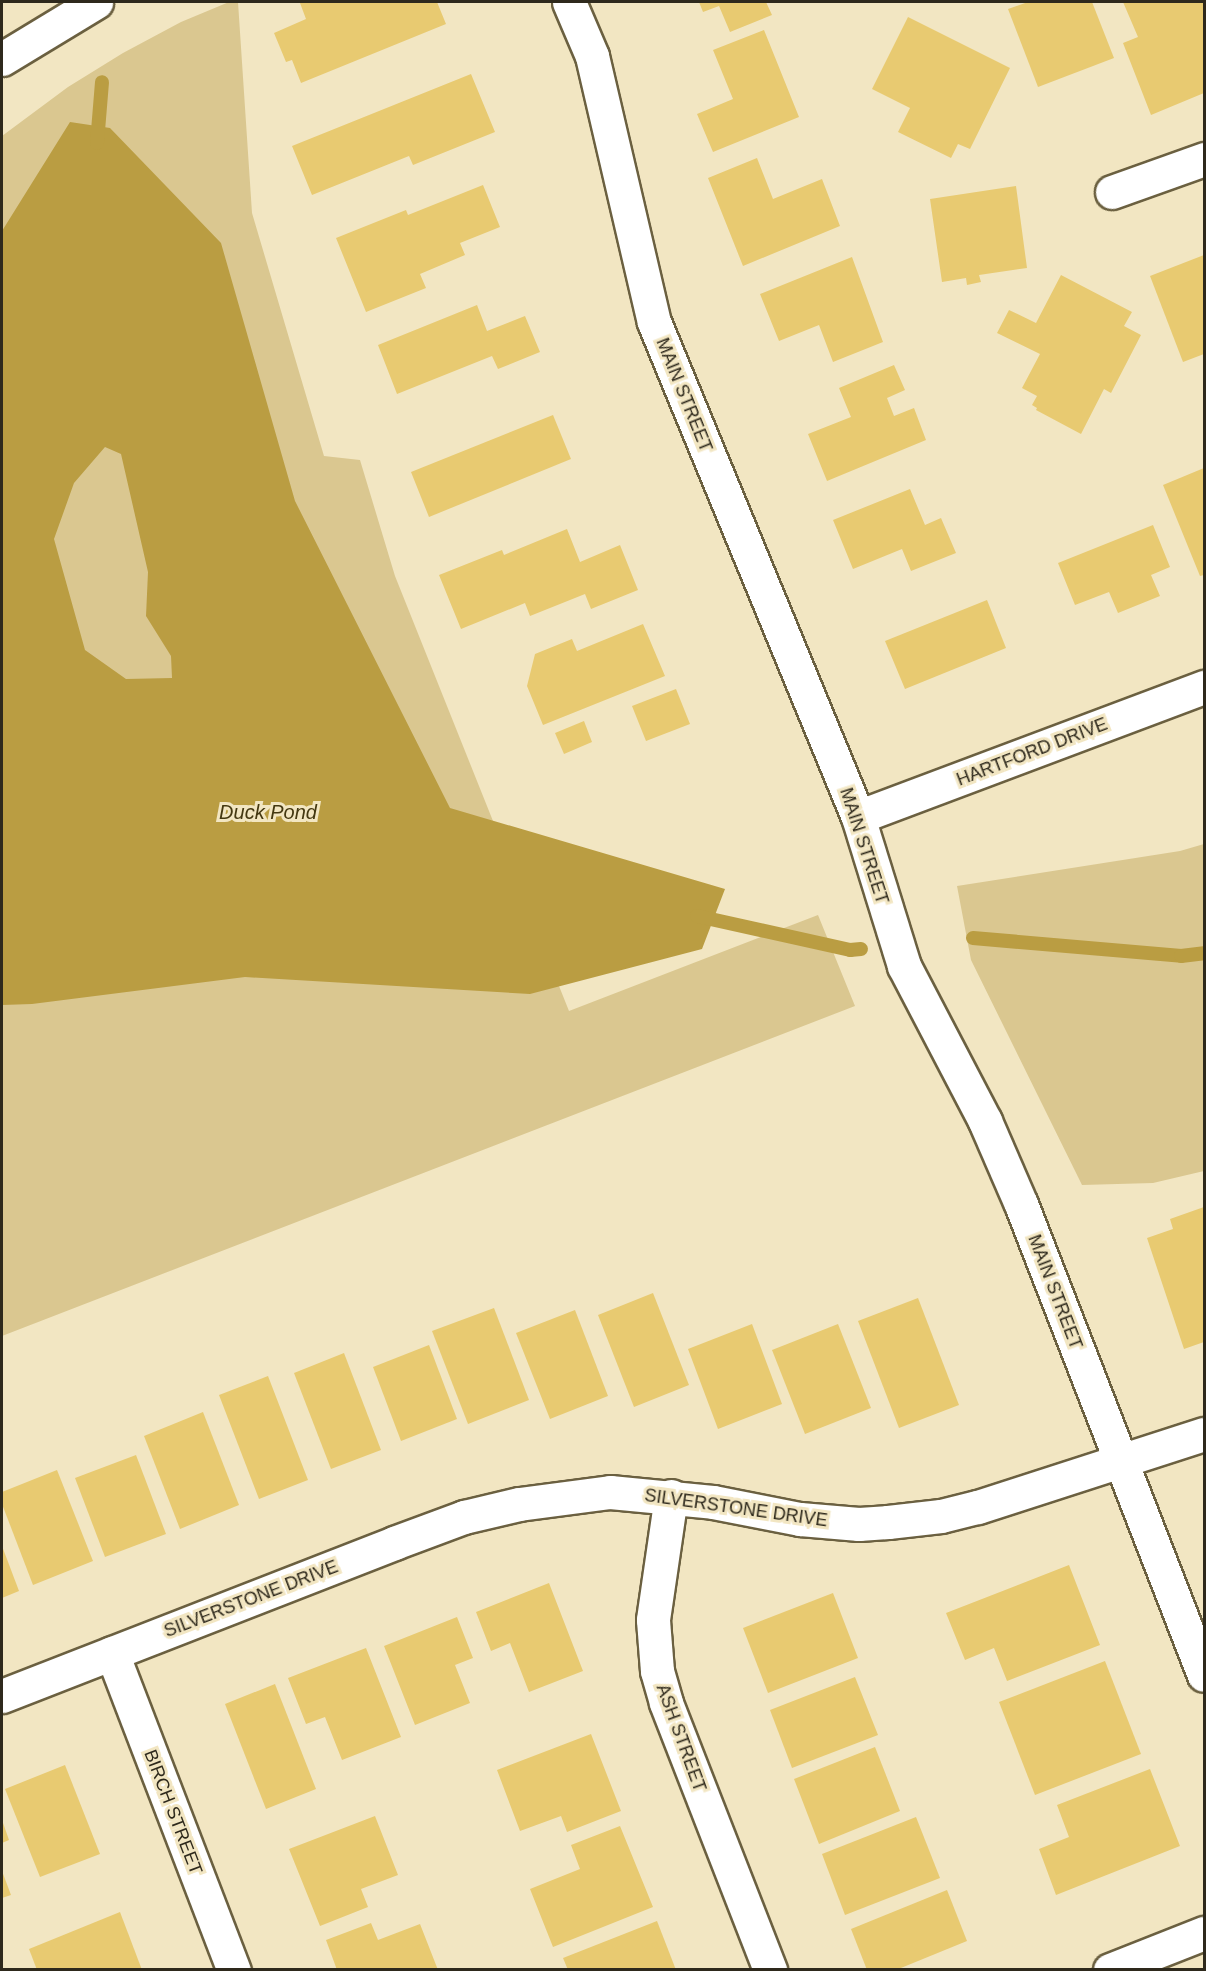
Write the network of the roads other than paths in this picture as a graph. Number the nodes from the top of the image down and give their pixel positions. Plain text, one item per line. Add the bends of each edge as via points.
1 (96, 2) edge
2 (569, 2) edge
3 (2, 59) edge
4 (1204, 159) edge
5 (1112, 192) dead end
6 (1204, 687) edge
7 (858, 817) junction
8 (1204, 1434) edge
9 (1121, 1461) junction
10 (671, 1496) junction
11 (112, 1653) junction
12 (1204, 1675) edge
13 (2, 1696) edge
14 (1204, 1933) edge
15 (234, 1970) edge
16 (770, 1970) edge
17 (1110, 1970) edge

1 - 3 street
2 - 7 street, MAIN STREET via 592,56 654,322
4 - 5 street
6 - 7 street, HARTFORD DRIVE
7 - 9 street, MAIN STREET via 904,966 985,1121
8 - 9 street, SILVERSTONE DRIVE
9 - 10 street, SILVERSTONE DRIVE via 978,1507 941,1516 878,1523 800,1520
9 - 12 street, MAIN STREET
10 - 11 street, SILVERSTONE DRIVE via 610,1492 571,1495 464,1516
10 - 16 street, ASH STREET via 653,1620 657,1671
11 - 13 street, SILVERSTONE DRIVE
11 - 15 street, BIRCH STREET
14 - 17 street

